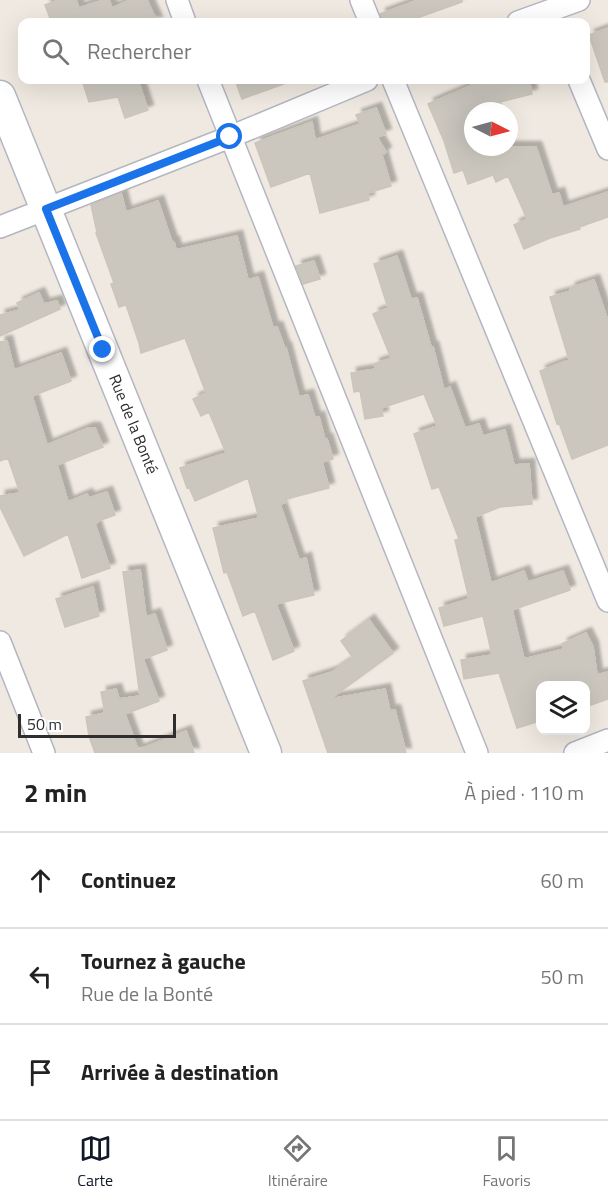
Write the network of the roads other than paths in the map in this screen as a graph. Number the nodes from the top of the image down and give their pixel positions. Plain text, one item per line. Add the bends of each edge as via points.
1 (177, 0) edge
2 (361, 0) edge
3 (579, 0) edge
4 (551, 11) edge
5 (184, 18) edge
6 (368, 18) edge
7 (530, 18) edge
8 (210, 84) edge
9 (357, 84) edge
10 (395, 84) edge
11 (581, 84) edge
12 (0, 96) edge
13 (230, 137) junction
14 (608, 149) edge
15 (46, 209) junction
16 (0, 227) edge
17 (608, 601) edge
18 (0, 642) edge
19 (608, 740) edge
20 (44, 753) edge
21 (266, 753) edge
22 (477, 753) edge
23 (575, 753) edge

1 - 5 street
2 - 6 street
3 - 4 street
4 - 7 street
8 - 13 street
9 - 13 street
10 - 17 street
11 - 14 street
12 - 15 street, Rue de la Bonté
13 - 15 street
13 - 22 street
15 - 16 street
15 - 21 street, Rue de la Bonté
18 - 20 street
19 - 23 street

